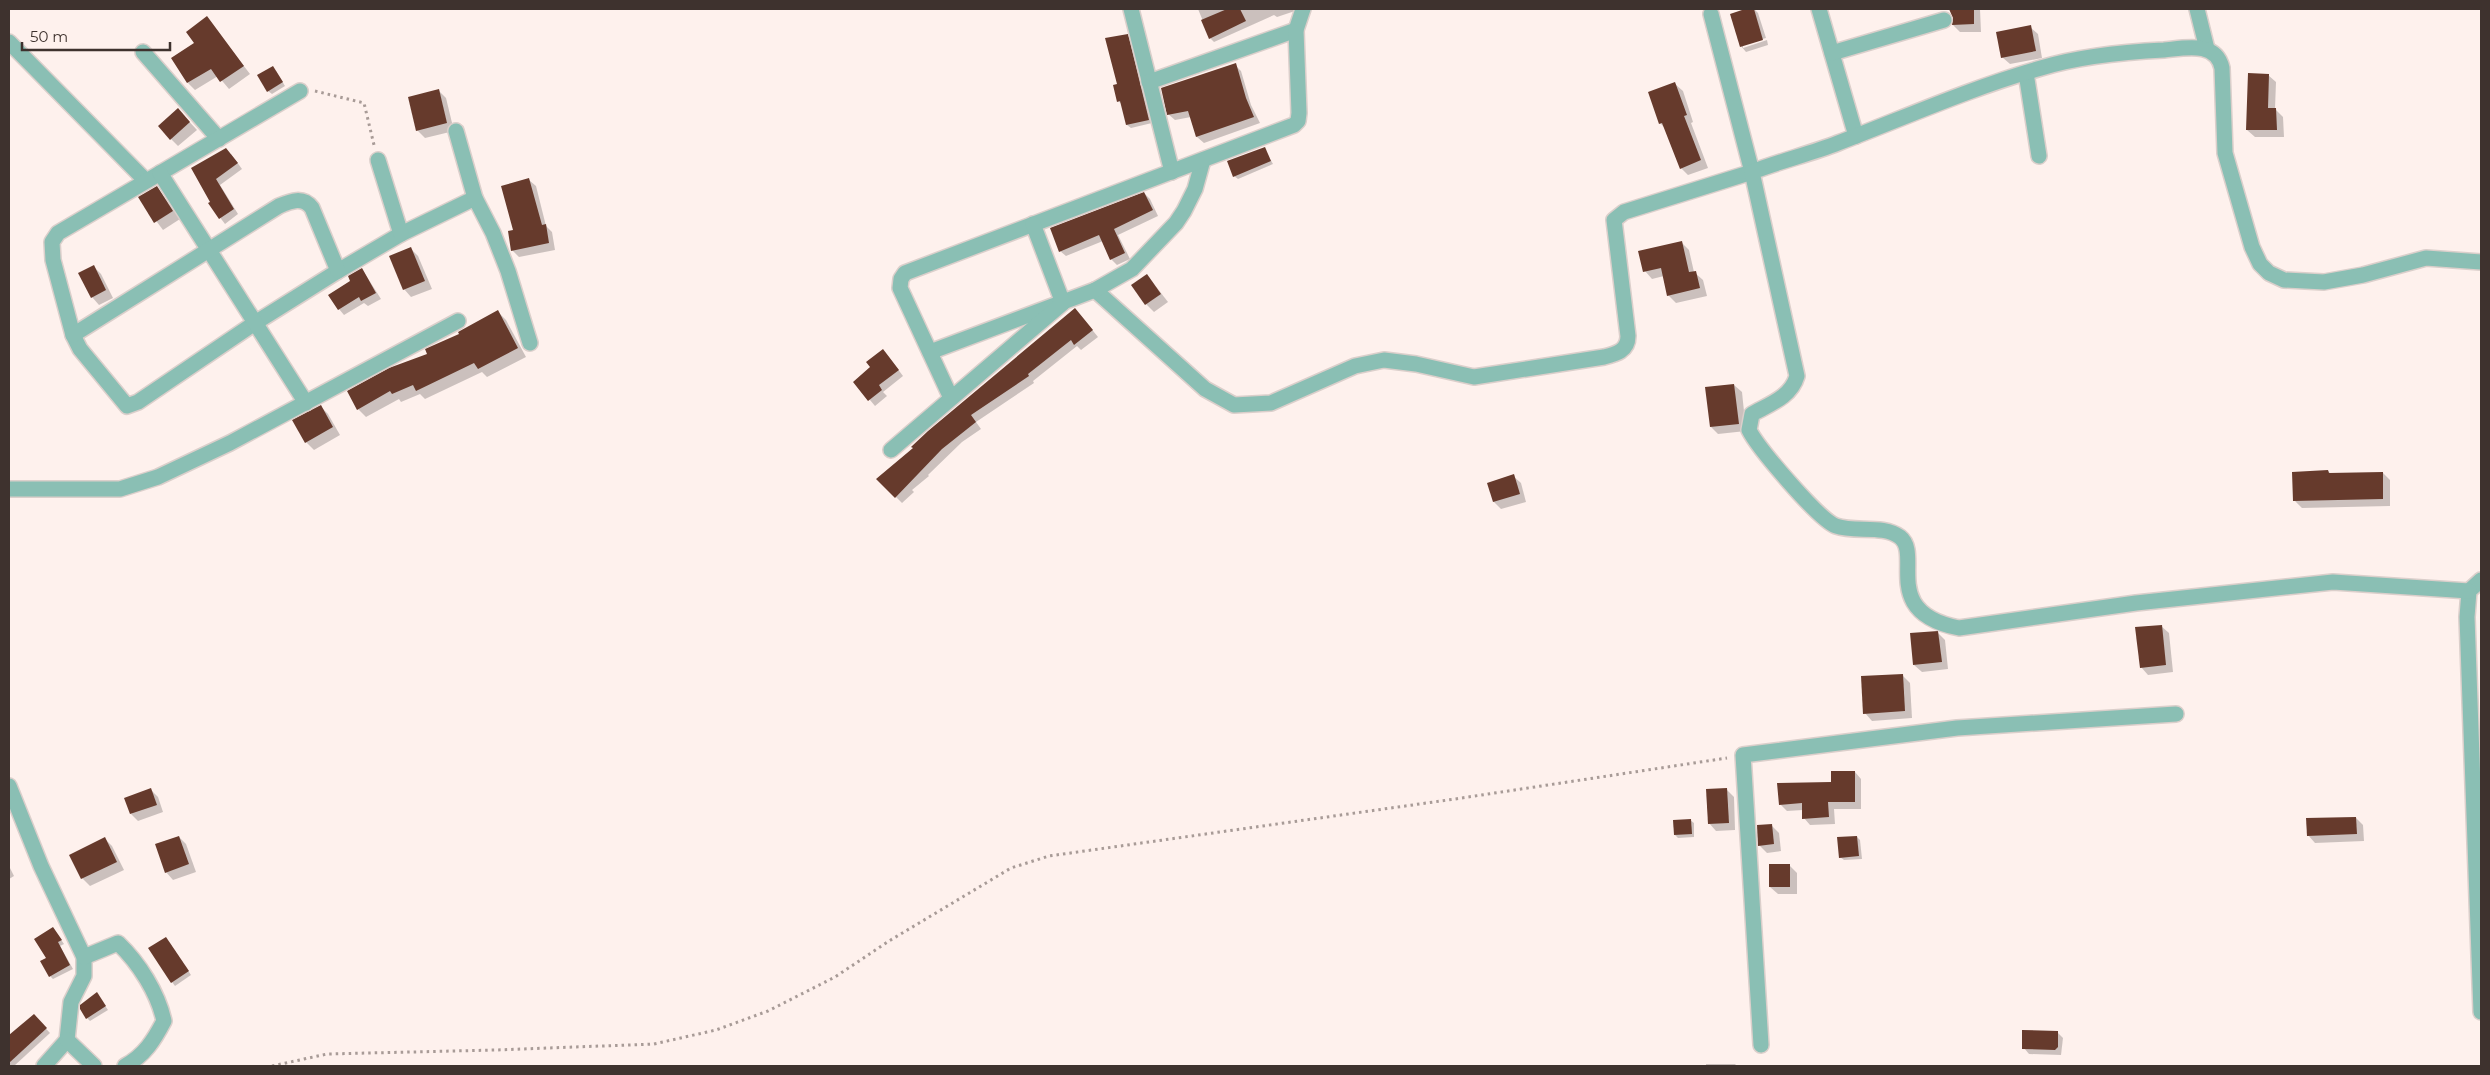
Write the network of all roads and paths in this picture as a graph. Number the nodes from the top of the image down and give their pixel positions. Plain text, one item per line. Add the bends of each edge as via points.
1 (1131, 9) edge
2 (1304, 9) edge
3 (1818, 9) edge
4 (2197, 9) edge
5 (1711, 14) dead end
6 (1944, 20) dead end
7 (1296, 30) junction
8 (9, 42) edge
9 (2207, 49) junction
10 (143, 52) dead end
11 (1832, 53) junction
12 (2026, 73) junction
13 (1149, 82) junction
14 (300, 91) joint
15 (456, 131) dead end
16 (1856, 136) junction
17 (218, 139) junction
18 (2040, 156) dead end
19 (378, 160) joint
20 (1202, 160) junction
21 (1172, 172) junction
22 (1752, 172) junction
23 (160, 173) junction
24 (146, 181) junction
25 (475, 198) junction
26 (1033, 224) junction
27 (400, 234) junction
28 (208, 249) junction
29 (2481, 262) edge
30 (338, 272) junction
31 (1095, 290) junction
32 (1063, 303) junction
33 (458, 321) dead end
34 (255, 323) junction
35 (73, 335) junction
36 (530, 343) dead end
37 (930, 352) junction
38 (951, 398) junction
39 (306, 402) junction
40 (891, 450) dead end
41 (9, 489) edge
42 (2481, 580) edge
43 (2469, 591) junction
44 (2176, 714) dead end
45 (1743, 755) junction
46 (9, 789) edge
47 (84, 957) junction
48 (2481, 1012) edge
49 (68, 1040) junction
50 (1760, 1045) dead end
51 (44, 1066) edge
52 (94, 1066) edge
53 (125, 1066) edge
54 (272, 1066) edge

1 - 13 street
2 - 7 street
3 - 11 street
4 - 9 street
5 - 22 street
6 - 11 street
7 - 13 street
7 - 20 street via 1298,121
8 - 24 street
9 - 12 street via 2093,56
9 - 29 street via 2220,59 2222,68 2224,144 2230,172 2252,247 2269,274 2293,281 2324,282 2426,258
10 - 17 street
11 - 16 street
12 - 16 street via 1958,95
12 - 18 street
13 - 21 street
14 - 17 street
14 - 19 path via 364,103
15 - 25 street
16 - 22 street
17 - 23 street
19 - 27 street
20 - 21 street
20 - 31 street via 1195,189 1176,223 1132,269
21 - 26 street
22 - 31 street via 1616,217 1613,224 1628,341 1620,352 1604,357 1474,377 1384,360 1355,366 1271,403 1234,406 1205,389
22 - 43 street via 1797,376 1788,393 1752,414 1749,430 1776,468 1825,520 1848,529 1899,536 1905,543 1907,586 1914,603 1935,620 1942,624 1969,627 2136,603 2333,582
23 - 24 street
23 - 28 street
24 - 35 street via 58,233 52,242 53,260
25 - 27 street
25 - 36 street via 508,272
26 - 32 street
26 - 37 street via 902,276 900,288
27 - 30 street
28 - 30 street via 279,206 303,201 312,208
28 - 34 street
28 - 35 street
30 - 34 street
31 - 32 street
32 - 37 street
32 - 38 street
33 - 39 street
34 - 35 street via 128,406 80,349
34 - 39 street
37 - 38 street
38 - 40 street
39 - 41 street via 230,444 167,473 120,489
42 - 43 street
43 - 48 street
44 - 45 street via 1957,728
45 - 50 street
45 - 54 path via 1030,860 897,936 834,977 768,1011 716,1030 675,1040 654,1044 516,1050 327,1054
46 - 47 street
47 - 49 street via 84,976 71,1002
47 - 53 street via 118,943 160,1003 164,1021 155,1040 140,1058
49 - 51 street
49 - 52 street

